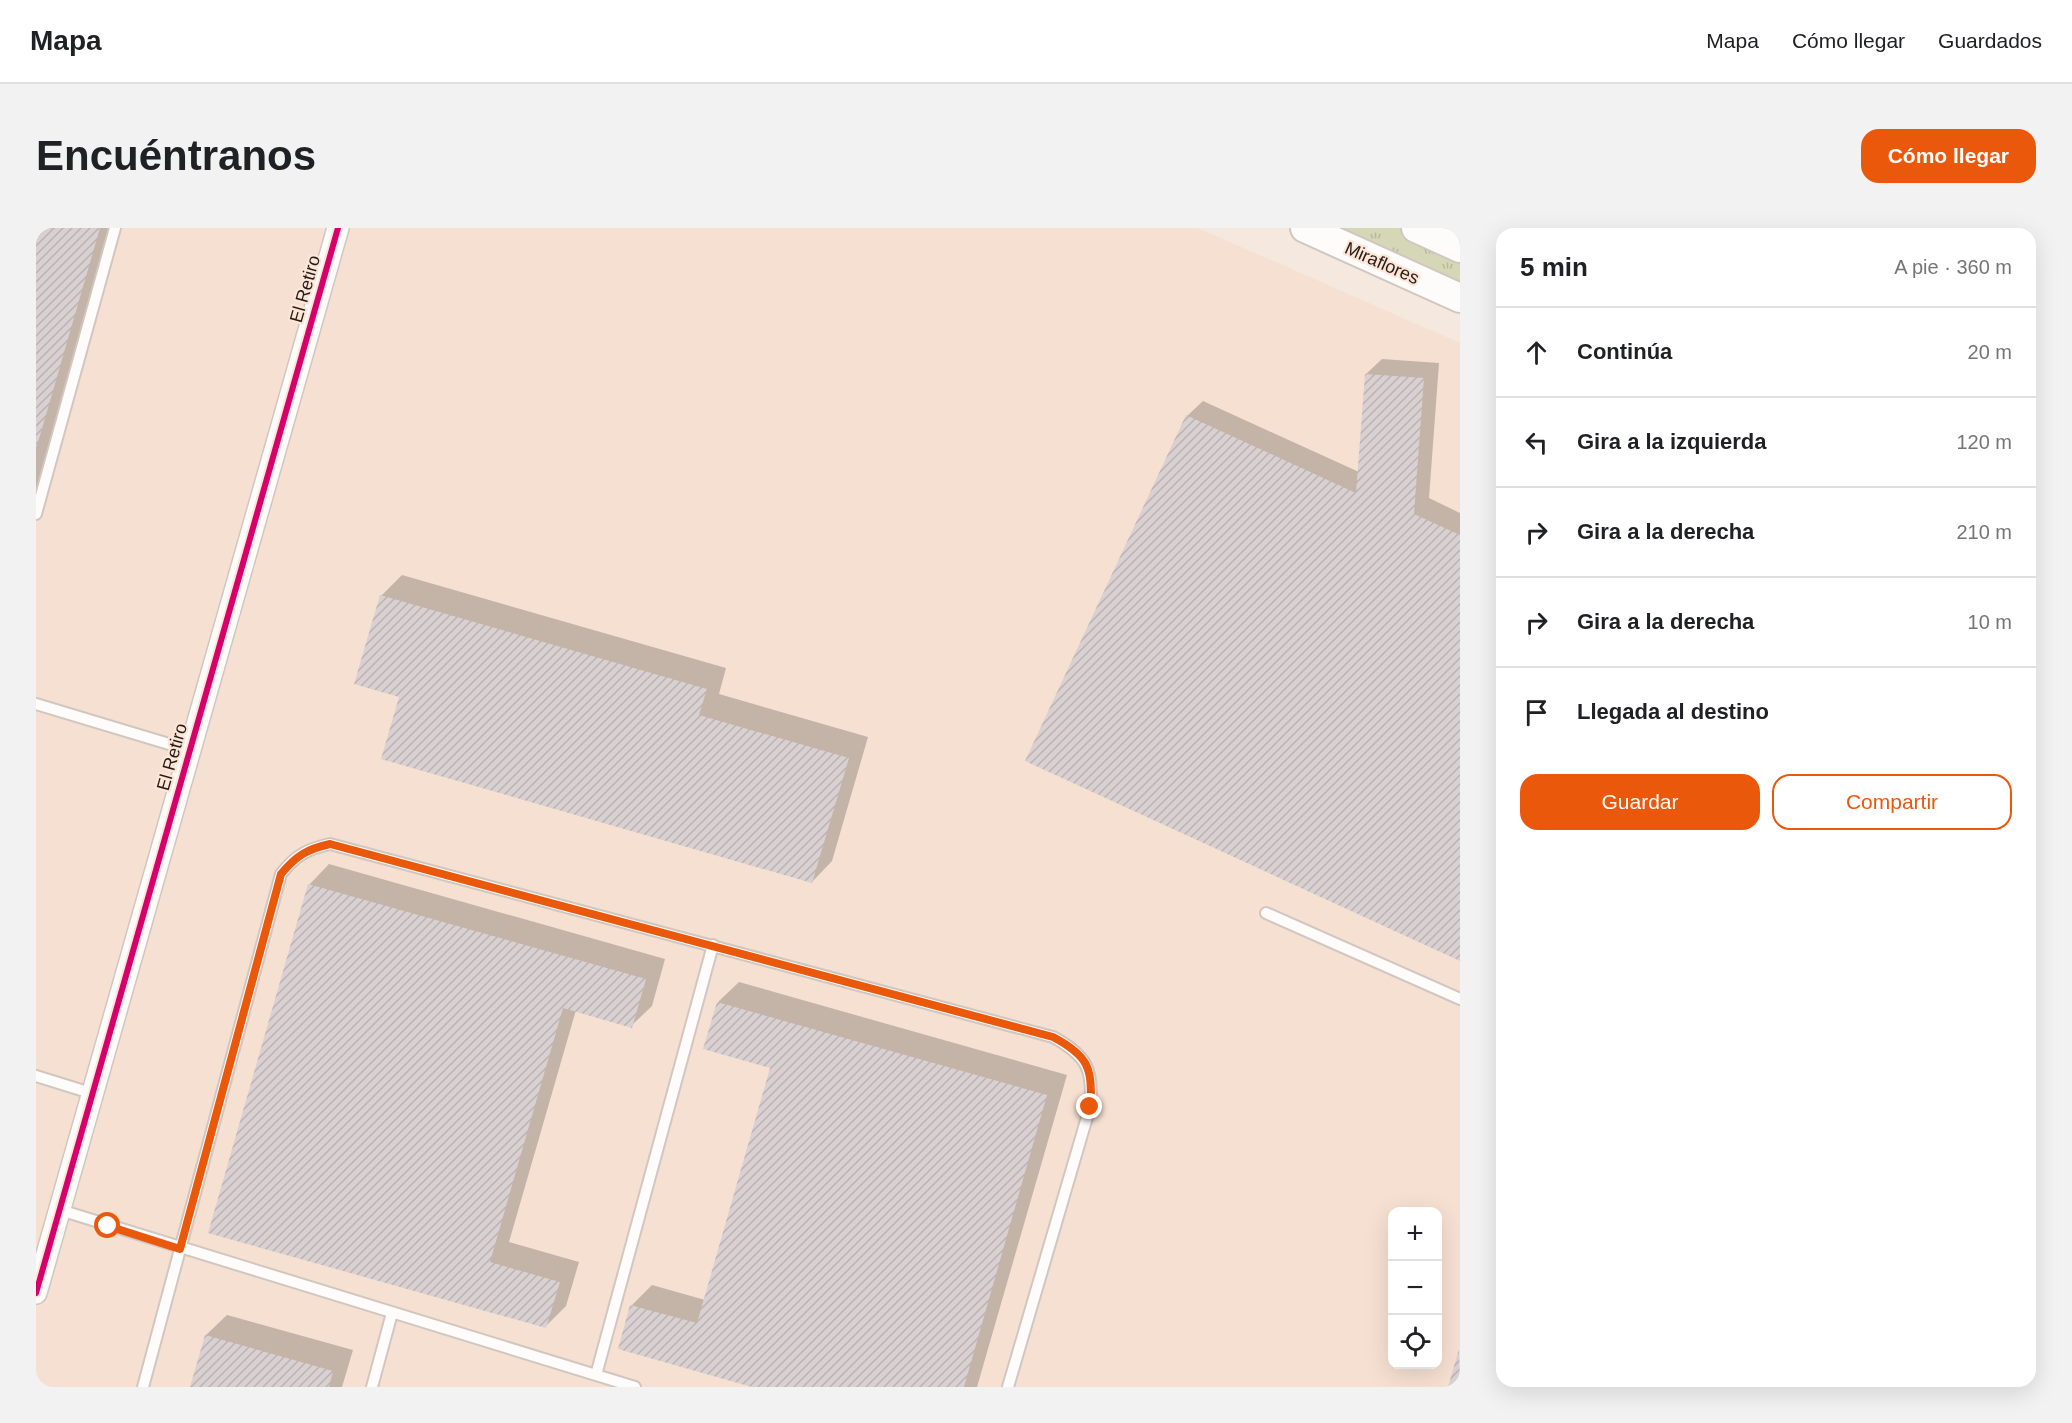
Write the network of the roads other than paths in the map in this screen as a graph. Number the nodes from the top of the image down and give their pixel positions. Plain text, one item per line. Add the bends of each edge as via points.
1 (114, 228) edge
2 (338, 228) edge
3 (1305, 228) edge
4 (1416, 228) edge
5 (1460, 248) edge
6 (1460, 297) edge
7 (36, 514) edge
8 (36, 704) edge
9 (189, 750) junction
10 (1266, 913) dead end
11 (713, 945) junction
12 (1460, 999) edge
13 (36, 1076) edge
14 (94, 1094) junction
15 (60, 1210) junction
16 (180, 1249) junction
17 (40, 1266) edge
18 (36, 1293) edge
19 (392, 1313) junction
20 (596, 1375) junction
21 (143, 1387) edge
22 (372, 1387) edge
23 (635, 1387) edge
24 (1008, 1387) edge

1 - 7 lane
2 - 9 street, El Retiro
3 - 6 main road, Miraflores
4 - 5 main road
8 - 9 lane
9 - 14 street, El Retiro
10 - 12 lane
11 - 16 lane via 352,848 330,844 311,848 294,858 281,874
11 - 20 lane
11 - 24 lane via 1053,1037 1077,1050 1087,1066 1092,1088 1090,1107
13 - 14 lane
14 - 15 street, El Retiro
15 - 16 lane
15 - 17 street, El Retiro
16 - 19 lane
16 - 21 lane
17 - 18 street, El Retiro
19 - 20 lane
19 - 22 lane
20 - 23 lane

